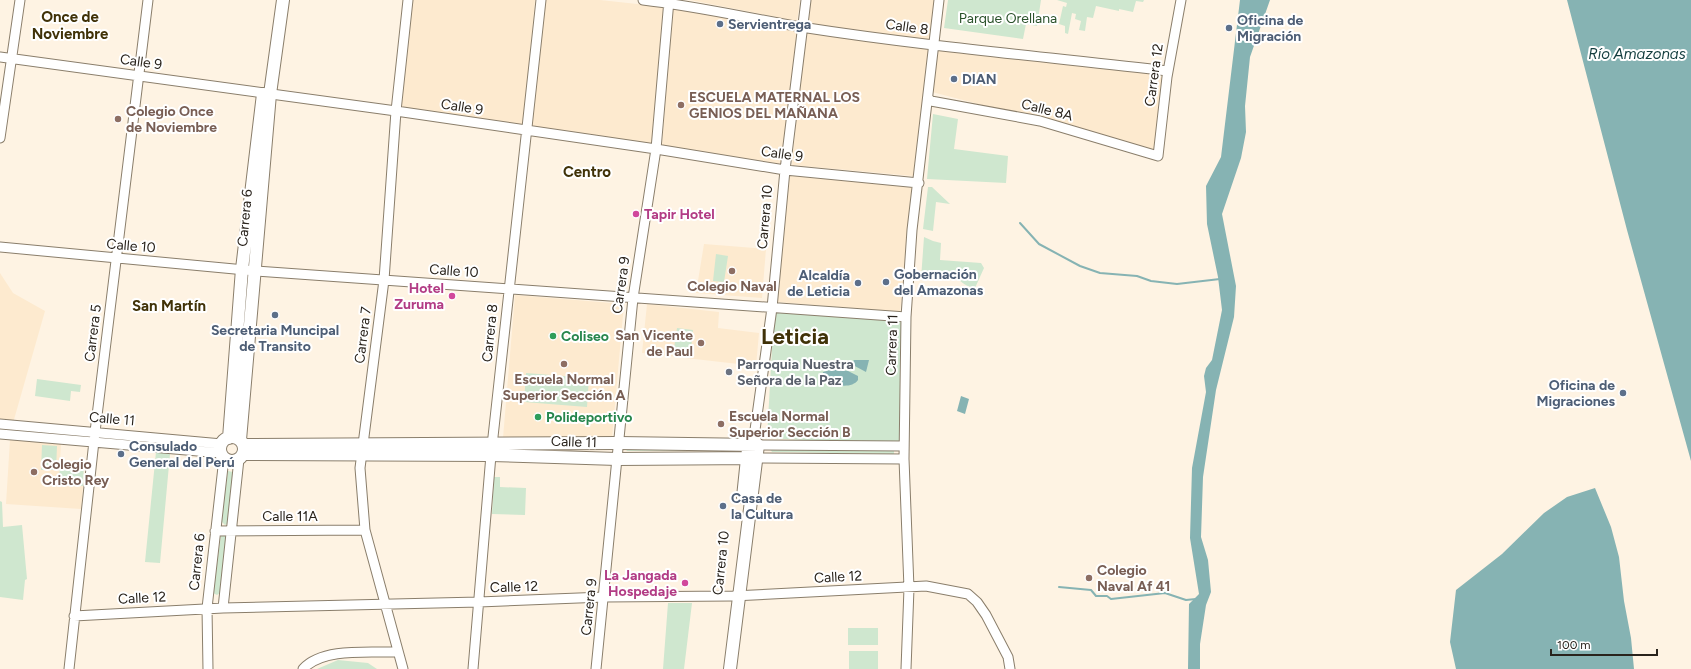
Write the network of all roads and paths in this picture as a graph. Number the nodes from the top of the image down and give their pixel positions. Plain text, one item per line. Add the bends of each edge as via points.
1 (20, 0) edge
2 (148, 0) edge
3 (275, 0) edge
4 (283, 0) edge
5 (408, 0) edge
6 (541, 0) edge
7 (643, 0) edge
8 (806, 0) edge
9 (939, 0) edge
10 (1181, 0) edge
11 (669, 1) edge
12 (802, 27) junction
13 (933, 45) junction
14 (0, 57) edge
15 (12, 58) junction
16 (1168, 72) junction
17 (138, 75) junction
18 (266, 94) junction
19 (928, 98) junction
20 (396, 111) junction
21 (527, 131) junction
22 (0, 136) edge
23 (656, 149) junction
24 (1158, 156) joint
25 (785, 170) junction
26 (919, 183) junction
27 (0, 248) edge
28 (117, 259) junction
29 (242, 268) junction
30 (256, 271) junction
31 (384, 280) junction
32 (509, 289) junction
33 (633, 298) junction
34 (772, 308) junction
35 (906, 317) junction
36 (3, 424) edge
37 (95, 432) junction
38 (2, 434) edge
39 (753, 442) junction
40 (94, 443) junction
41 (619, 443) junction
42 (904, 446) junction
43 (233, 449) junction
44 (362, 449) junction
45 (491, 449) junction
46 (752, 458) junction
47 (617, 459) junction
48 (904, 459) junction
49 (232, 530) junction
50 (366, 530) junction
51 (215, 531) junction
52 (909, 588) junction
53 (735, 596) junction
54 (604, 597) junction
55 (479, 602) junction
56 (386, 604) junction
57 (208, 608) junction
58 (223, 608) junction
59 (74, 616) junction
60 (398, 652) junction
61 (69, 669) edge
62 (208, 669) edge
63 (303, 669) edge
64 (403, 669) edge
65 (473, 669) edge
66 (596, 669) edge
67 (724, 669) edge
68 (730, 669) edge
69 (906, 669) edge
70 (1010, 669) edge

1 - 15 street
2 - 17 street, Carrera 5
3 - 18 main road, Carrera 6
4 - 18 main road, Carrera 6
5 - 20 street, Carrera 7
6 - 21 street, Carrera 8
7 - 11 street, Calle 8
8 - 12 street, Carrera 10
9 - 13 street, Carrera 11
10 - 16 street, Carrera 12
11 - 12 street, Calle 8
11 - 23 street, Carrera 9
12 - 13 street, Calle 8
12 - 25 street, Carrera 10
13 - 16 street, Calle 8
13 - 19 street, Carrera 11
14 - 15 street, Calle 9
15 - 17 street, Calle 9
15 - 22 street
16 - 24 street, Carrera 12
17 - 18 street, Calle 9
17 - 28 street, Carrera 5
18 - 20 street, Calle 9
18 - 29 main road, Carrera 6
18 - 30 main road, Carrera 6
19 - 24 street, Calle 8A via 930,101 1040,121
19 - 26 street, Carrera 11
20 - 21 street, Calle 9
20 - 31 street, Carrera 7
21 - 23 street, Calle 9
21 - 32 street, Carrera 8
23 - 25 street, Calle 9
23 - 33 street, Carrera 9
25 - 26 street, Calle 9
25 - 34 street, Carrera 10
26 - 35 street, Carrera 11 via 912,230
27 - 28 street, Calle 10
28 - 29 street, Calle 10
28 - 37 street, Carrera 5
29 - 30 street, Calle 10
29 - 43 main road, Carrera 6
30 - 31 street, Calle 10
30 - 43 main road, Carrera 6
31 - 32 street, Calle 10
31 - 44 street, Carrera 7
32 - 33 street, Calle 10
32 - 45 street, Carrera 8
33 - 34 street, Calle 10
33 - 41 street, Carrera 9
34 - 35 street, Calle 10
34 - 39 street, Carrera 10
35 - 42 street, Carrera 11
36 - 37 street, Calle 11
36 - 38 street
37 - 40 street, Carrera 5
37 - 43 street, Calle 11
38 - 40 street, Calle 11
39 - 41 main road, Calle 11
39 - 42 street, Calle 11
39 - 46 main road, Carrera 10
40 - 43 street, Calle 11
40 - 59 street, Carrera 5
41 - 45 main road, Calle 11
41 - 47 street, Carrera 9
42 - 48 street, Carrera 11
43 - 44 main road, Calle 11
43 - 49 street, Carrera 6
43 - 51 street, Carrera 6
44 - 45 main road, Calle 11
44 - 50 street, Carrera 7 via 361,486
45 - 47 main road, Calle 11
45 - 55 street, Carrera 8
46 - 47 main road, Calle 11
46 - 48 street, Calle 11
46 - 53 main road, Carrera 10
47 - 54 street, Carrera 9
48 - 52 street, Carrera 11
49 - 50 street, Calle 11A
49 - 51 street, Calle 11A
49 - 58 street, Carrera 6
50 - 56 street, Carrera 7
51 - 57 street, Carrera 6
52 - 53 street, Calle 12
52 - 69 street, Carrera 11
52 - 70 street, Calle 12 via 926,586 968,594 977,602 1008,657
53 - 54 street, Calle 12
53 - 67 main road, Carrera 10
53 - 68 main road, Carrera 10
54 - 55 street, Calle 12
54 - 66 street, Carrera 9
55 - 56 street, Calle 12
55 - 65 street, Carrera 8
56 - 58 street, Calle 12
56 - 60 street, Carrera 7
57 - 58 street, Calle 12
57 - 59 street, Calle 12
57 - 62 street, Carrera 6
59 - 61 street, Carrera 5
60 - 63 street via 328,654 311,661
60 - 64 street, Carrera 7

